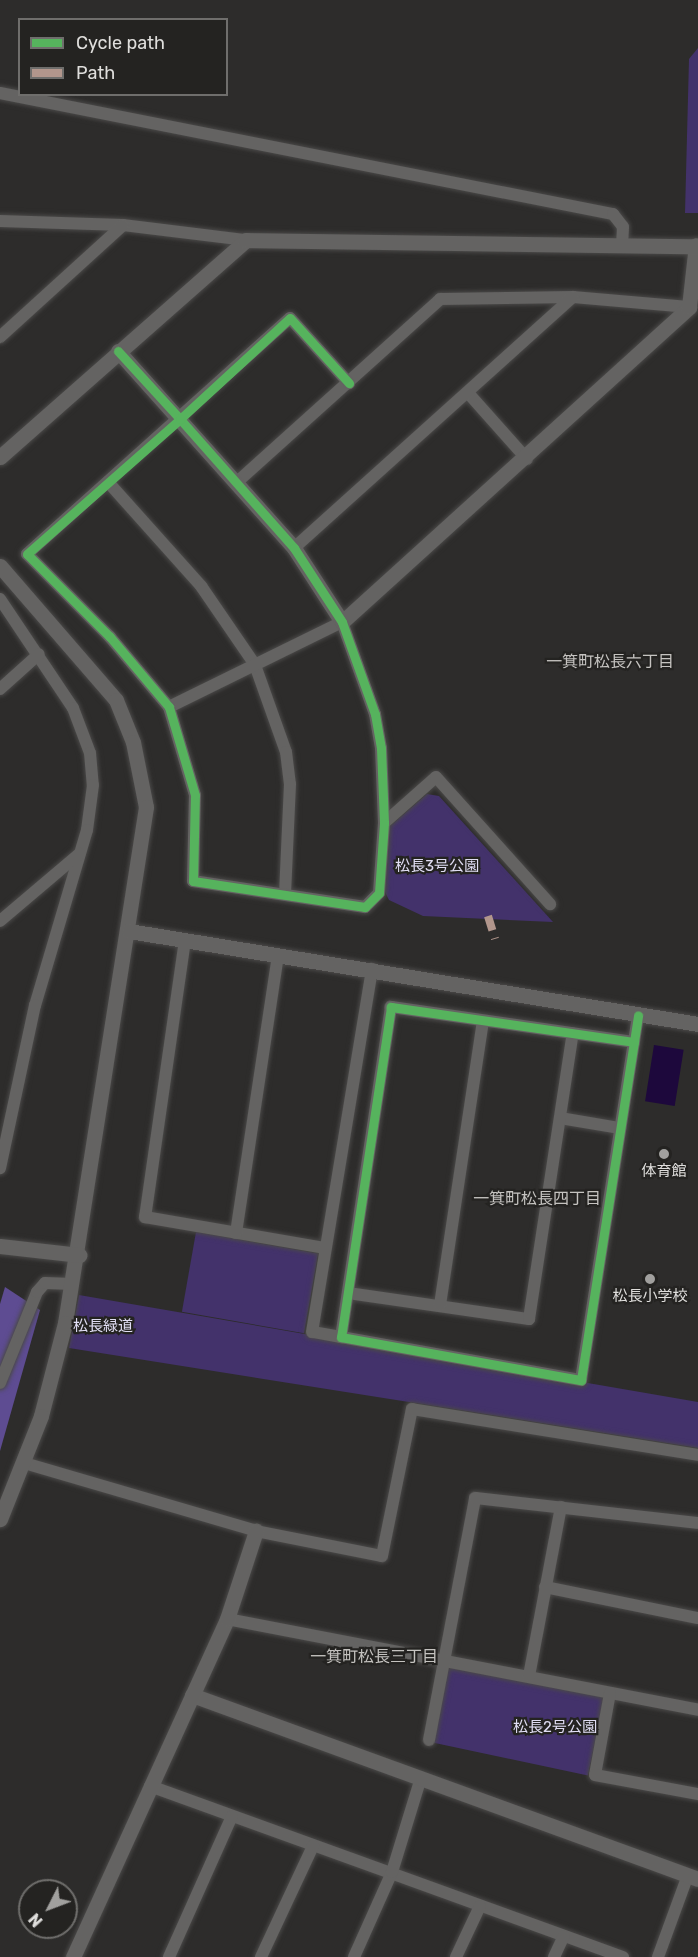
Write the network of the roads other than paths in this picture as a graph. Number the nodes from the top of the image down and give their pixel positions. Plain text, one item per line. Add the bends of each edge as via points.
1 (0, 93) edge
2 (0, 221) edge
3 (123, 225) junction
4 (246, 240) junction
5 (622, 246) junction
6 (697, 246) edge
7 (573, 297) junction
8 (689, 307) junction
9 (0, 337) edge
10 (118, 351) junction
11 (349, 383) junction
12 (469, 394) junction
13 (180, 419) junction
14 (0, 458) edge
15 (526, 459) junction
16 (108, 482) junction
17 (236, 483) junction
18 (294, 548) junction
19 (2, 572) edge
20 (0, 599) edge
21 (342, 622) junction
22 (39, 654) junction
23 (255, 665) junction
24 (0, 689) edge
25 (169, 707) junction
26 (384, 823) junction
27 (80, 854) junction
28 (285, 894) junction
29 (550, 904) dead end
30 (0, 921) edge
31 (129, 931) junction
32 (185, 940) junction
33 (278, 955) junction
34 (372, 969) junction
35 (638, 1015) junction
36 (483, 1021) junction
37 (698, 1024) edge
38 (573, 1033) junction
39 (633, 1042) junction
40 (560, 1118) junction
41 (620, 1128) junction
42 (0, 1168) edge
43 (236, 1233) junction
44 (0, 1246) edge
45 (326, 1248) junction
46 (79, 1255) junction
47 (73, 1284) junction
48 (348, 1293) junction
49 (440, 1305) junction
50 (341, 1337) junction
51 (0, 1383) edge
52 (698, 1455) edge
53 (24, 1463) junction
54 (561, 1507) junction
55 (0, 1519) edge
56 (698, 1523) edge
57 (256, 1531) junction
58 (545, 1587) junction
59 (698, 1618) edge
60 (227, 1619) junction
61 (445, 1659) junction
62 (529, 1676) junction
63 (610, 1693) junction
64 (192, 1695) junction
65 (698, 1710) edge
66 (429, 1740) dead end
67 (421, 1778) junction
68 (150, 1785) junction
69 (698, 1794) edge
70 (232, 1816) junction
71 (312, 1846) junction
72 (392, 1872) junction
73 (693, 1877) edge
74 (480, 1906) junction
75 (564, 1936) junction
76 (73, 1957) edge
77 (169, 1957) edge
78 (261, 1957) edge
79 (354, 1957) edge
80 (456, 1957) edge
81 (554, 1957) edge
82 (623, 1957) edge
83 (658, 1957) edge

1 - 5 street via 613,214 623,227
2 - 3 street
3 - 4 street
3 - 9 street
4 - 5 street
4 - 10 street
5 - 6 street
6 - 8 street
7 - 8 street
7 - 11 street via 440,299
7 - 12 street
8 - 15 street
10 - 13 street
10 - 14 street
11 - 13 street via 290,318
11 - 17 street
12 - 15 street
12 - 18 street
13 - 16 street
13 - 17 street
15 - 21 street
16 - 23 street via 201,586
16 - 25 street via 27,554 110,637
17 - 18 street
18 - 21 street
19 - 31 street via 102,680 126,721 146,807
20 - 22 street
21 - 23 street
21 - 26 street via 375,714
22 - 24 street
22 - 27 street via 73,708 90,753 92,806
23 - 25 street
23 - 28 street via 289,773
25 - 28 street via 195,795 193,880
26 - 28 street via 379,893 365,907
26 - 29 street via 436,777
27 - 30 street
27 - 42 street via 35,1005
31 - 32 street
31 - 46 street
32 - 33 street
32 - 43 street via 145,1217
33 - 34 street
33 - 43 street
34 - 35 street
34 - 45 street
35 - 37 street
35 - 39 street
36 - 38 street
36 - 48 street via 391,1007
36 - 49 street
38 - 39 street
38 - 40 street
39 - 41 street
40 - 41 street
40 - 49 street via 529,1319
41 - 50 street via 581,1380
43 - 45 street
44 - 46 street
45 - 50 street via 312,1332
46 - 47 street
47 - 51 street via 45,1283 37,1292
47 - 53 street via 49,1389
48 - 49 street
48 - 50 street
52 - 57 street via 412,1409 382,1556
53 - 55 street
53 - 57 street
54 - 56 street
54 - 58 street
54 - 61 street via 475,1498
57 - 60 street
58 - 59 street
58 - 62 street
60 - 61 street
60 - 64 street
61 - 62 street
61 - 66 street
62 - 63 street
63 - 65 street
63 - 69 street via 595,1775
64 - 67 street
64 - 68 street
67 - 72 street
67 - 73 street
68 - 70 street
68 - 76 street
70 - 71 street
70 - 77 street
71 - 72 street
71 - 78 street
72 - 74 street
72 - 79 street
73 - 83 street
74 - 75 street
74 - 80 street
75 - 81 street
75 - 82 street

